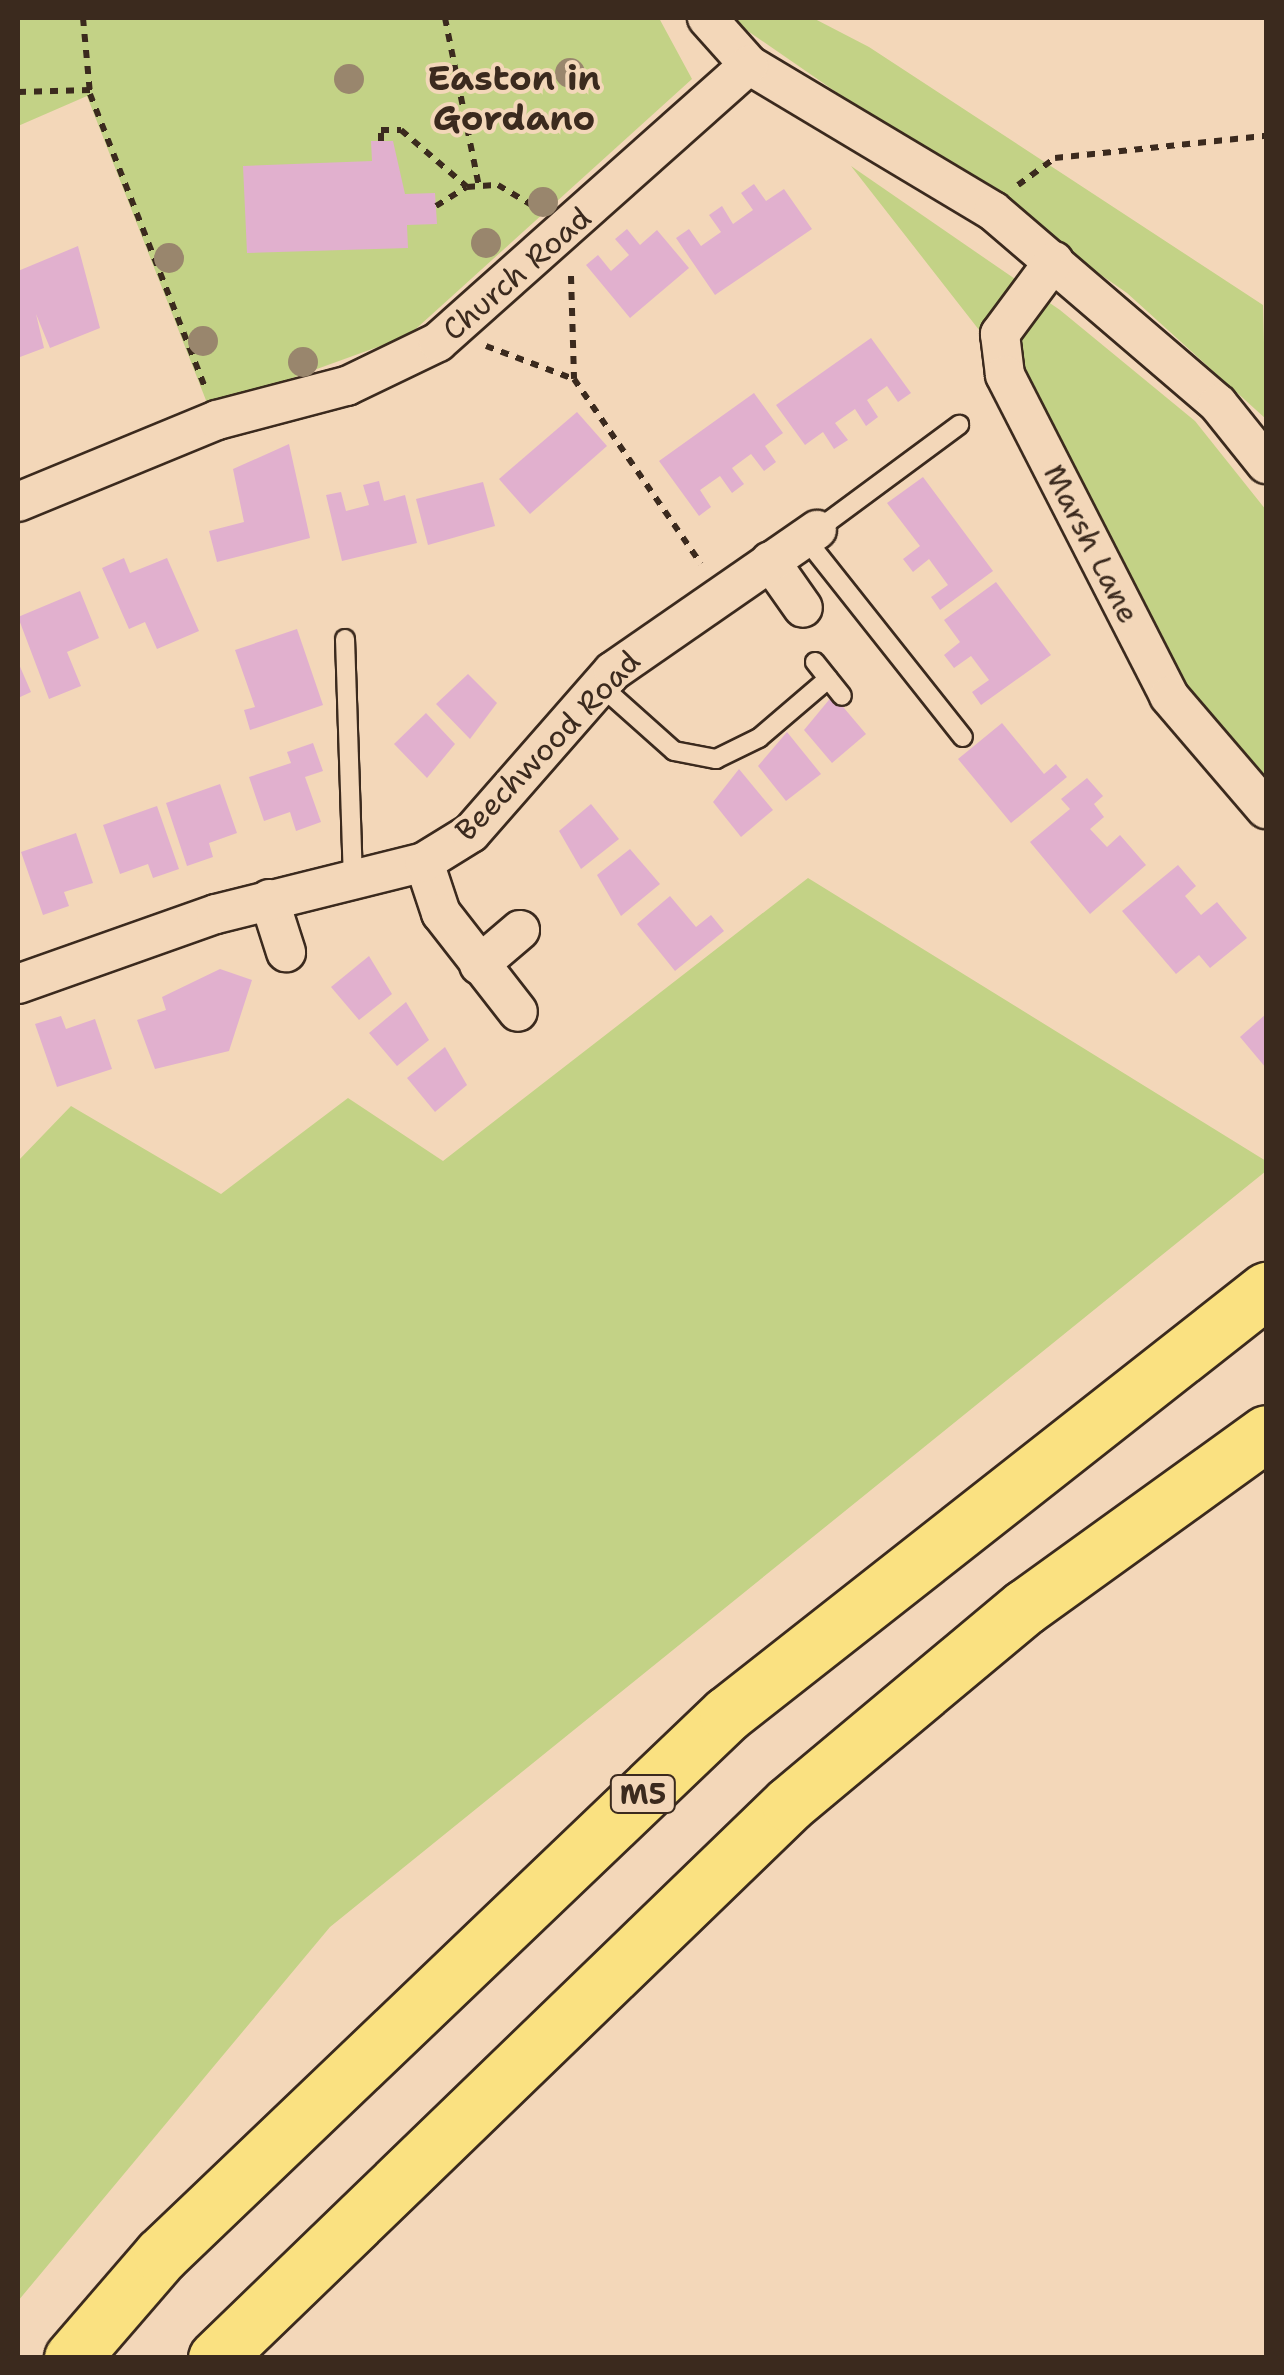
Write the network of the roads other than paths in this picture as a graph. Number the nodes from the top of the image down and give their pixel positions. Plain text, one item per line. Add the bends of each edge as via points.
1 (707, 18) edge
2 (749, 65) junction
3 (1054, 261) junction
4 (958, 425) dead end
5 (1266, 464) edge
6 (18, 502) edge
7 (811, 534) junction
8 (770, 561) junction
9 (803, 608) dead end
10 (345, 638) dead end
11 (814, 662) dead end
12 (828, 679) junction
13 (600, 685) junction
14 (842, 696) dead end
15 (964, 737) dead end
16 (1266, 810) edge
17 (424, 862) junction
18 (353, 878) junction
19 (269, 899) junction
20 (520, 930) dead end
21 (286, 952) dead end
22 (479, 965) junction
23 (18, 984) edge
24 (518, 1012) dead end
25 (1266, 1290) edge
26 (1266, 1433) edge
27 (72, 2358) edge
28 (216, 2358) edge

1 - 2 street
2 - 3 street via 993,211
2 - 6 street, Church Road via 450,332 347,386 217,420
3 - 5 street via 1218,404
3 - 16 street, Marsh Lane via 1000,334 1005,375 1169,696
4 - 7 lane
7 - 8 street, Beechwood Road
7 - 15 lane
8 - 9 street
8 - 13 street, Beechwood Road
10 - 18 lane
11 - 12 lane
12 - 13 lane via 759,738 716,758 674,751
12 - 14 lane
13 - 17 street, Beechwood Road via 471,832
17 - 18 street, Beechwood Road
17 - 22 street via 441,913
18 - 19 street, Beechwood Road
19 - 21 street
19 - 23 street, Beechwood Road
20 - 22 street
22 - 24 street
25 - 27 highway, M5 via 727,1714 161,2255
26 - 28 highway via 1024,1607 788,1804

